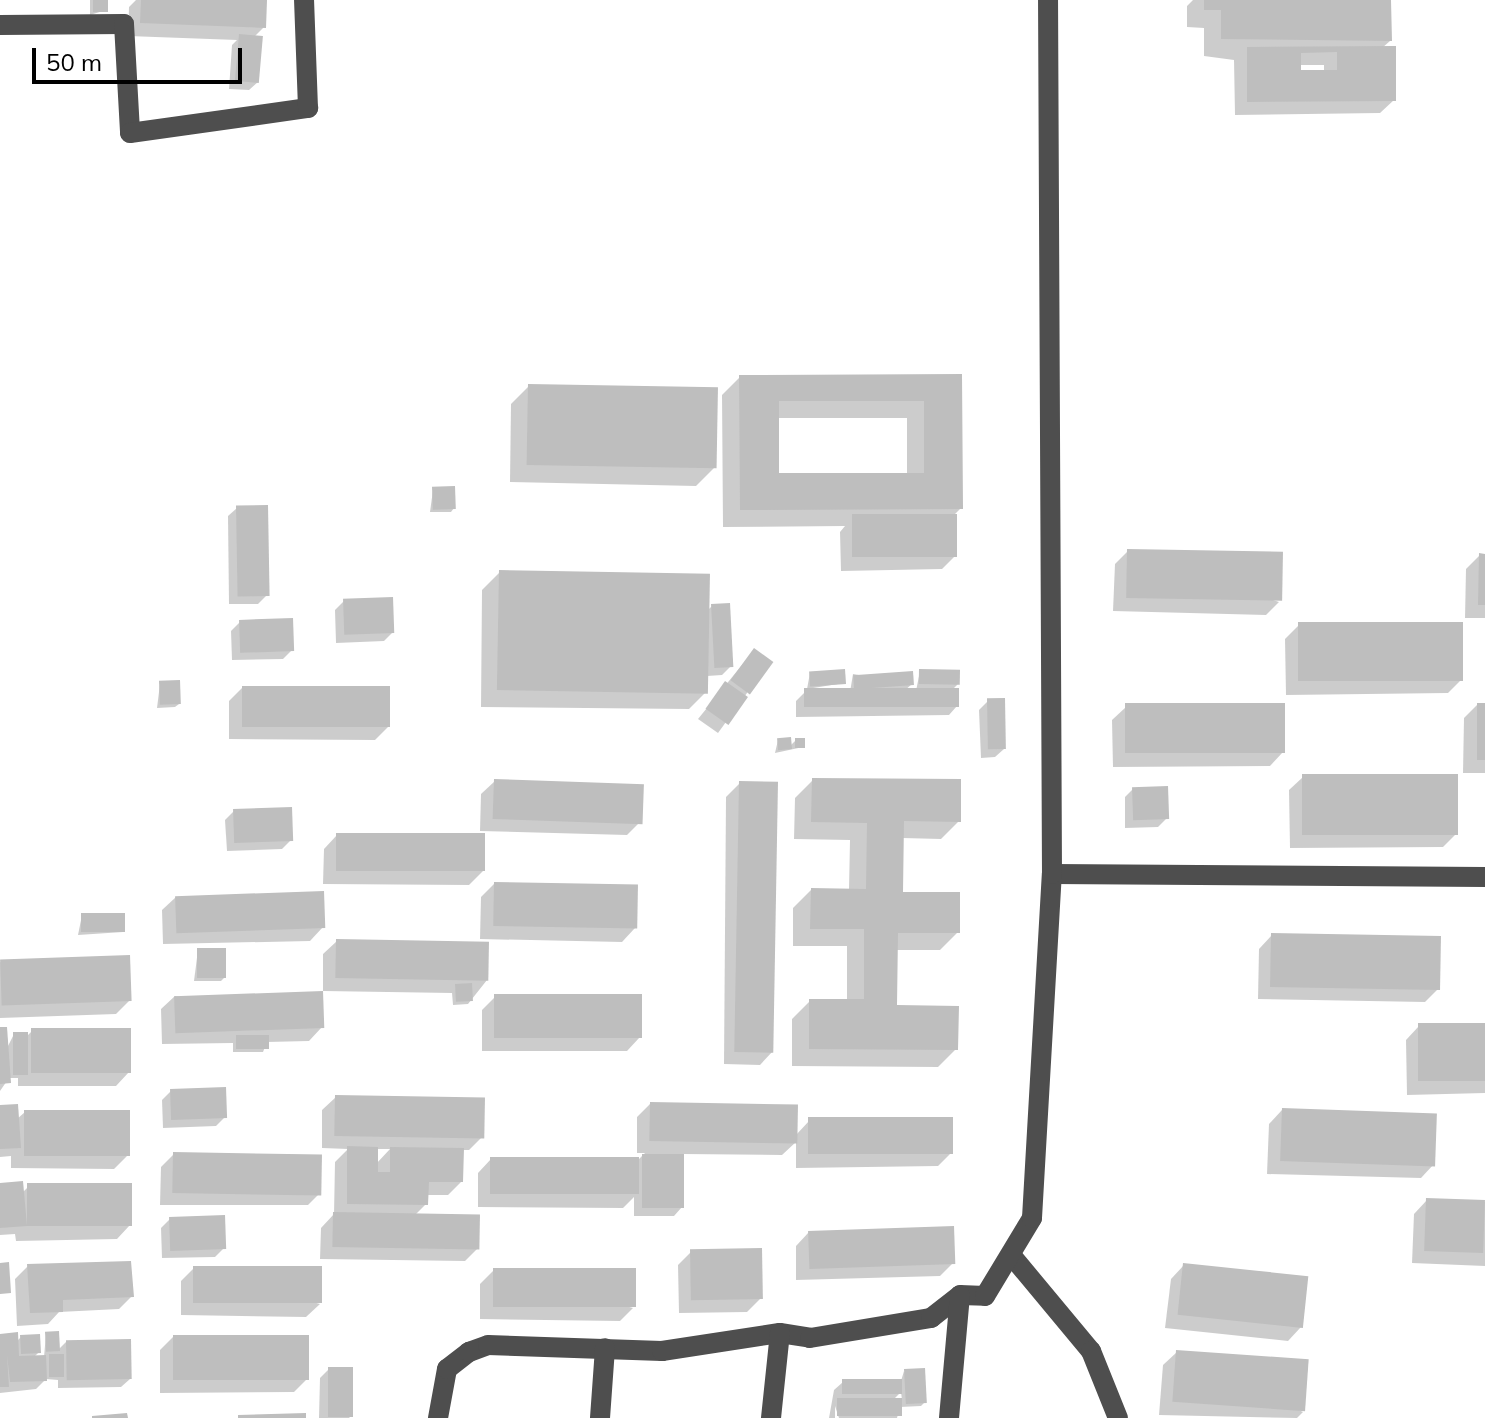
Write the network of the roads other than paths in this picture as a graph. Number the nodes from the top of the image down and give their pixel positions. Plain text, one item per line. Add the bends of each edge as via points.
1 (304, 0) edge
2 (1048, 0) edge
3 (0, 25) edge
4 (1052, 874) junction
5 (1485, 877) edge
6 (1011, 1255) junction
7 (960, 1295) junction
8 (780, 1333) junction
9 (605, 1348) junction
10 (438, 1418) edge
11 (600, 1418) edge
12 (771, 1418) edge
13 (949, 1418) edge
14 (1118, 1418) edge

1 - 3 street via 308,108 130,133 124,24
2 - 4 street
4 - 5 street
4 - 6 street via 1036,1181 1032,1218
6 - 7 street via 985,1296
6 - 14 street via 1091,1351
7 - 8 street via 931,1318 810,1338
7 - 13 street
8 - 9 street via 662,1351
8 - 12 street
9 - 10 street via 488,1345 469,1352 447,1369
9 - 11 street

